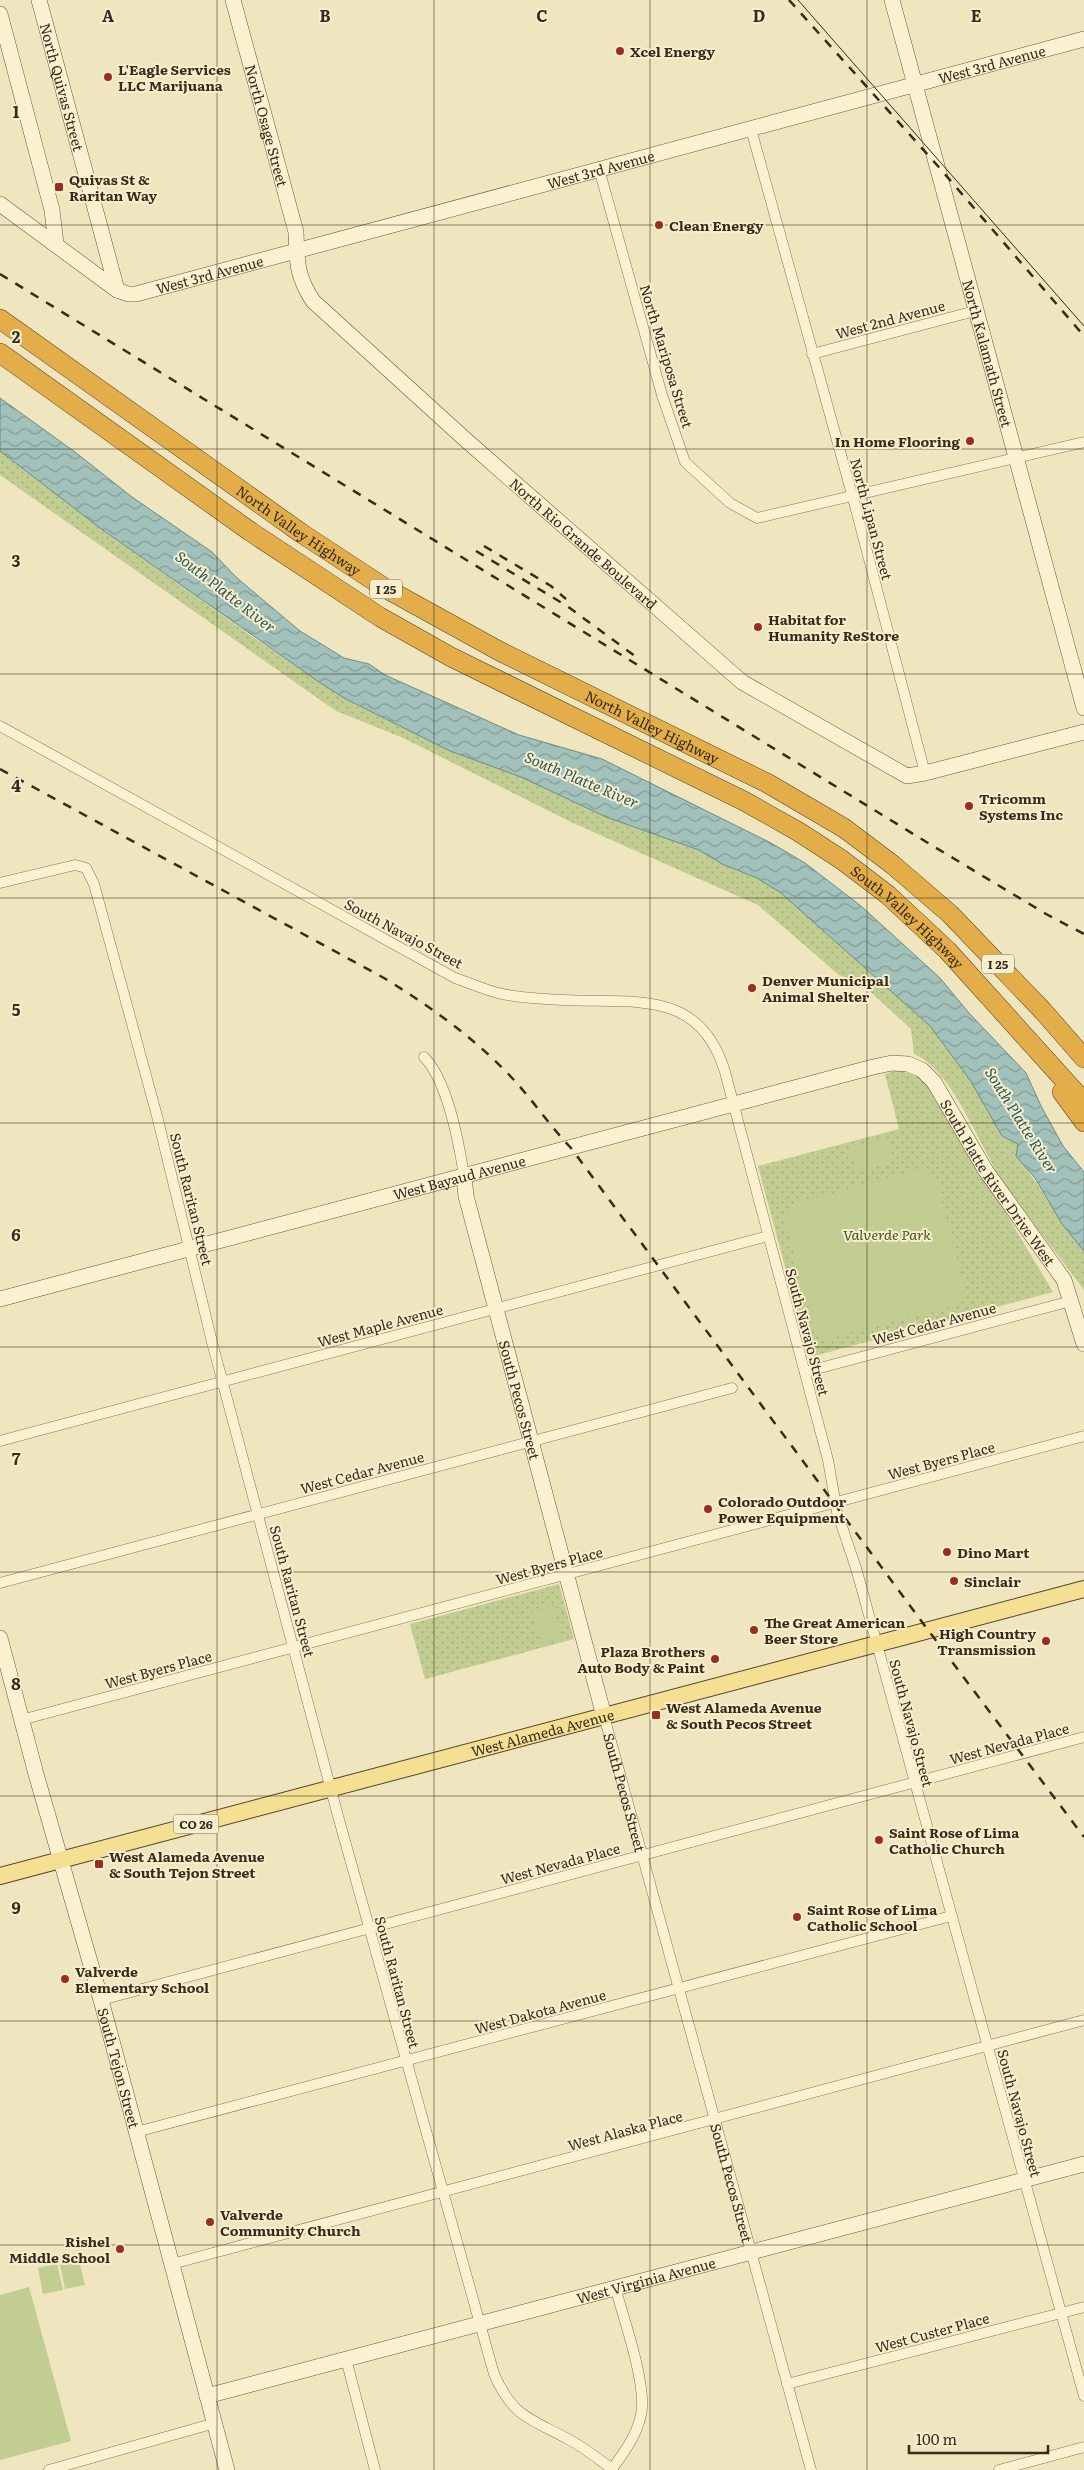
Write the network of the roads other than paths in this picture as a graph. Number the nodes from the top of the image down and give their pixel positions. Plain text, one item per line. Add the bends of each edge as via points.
1 (40, 0) edge
2 (233, 0) edge
3 (892, 0) edge
4 (0, 14) edge
5 (1084, 39) edge
6 (915, 84) junction
7 (751, 129) junction
8 (599, 169) junction
9 (0, 204) edge
10 (56, 244) junction
11 (296, 251) junction
12 (117, 290) junction
13 (976, 311) junction
14 (0, 319) edge
15 (812, 354) junction
16 (3, 355) edge
17 (1084, 442) edge
18 (1016, 459) junction
19 (852, 498) junction
20 (1084, 708) edge
21 (0, 726) edge
22 (1084, 732) edge
23 (925, 773) junction
24 (806, 804) joint
25 (776, 819) joint
26 (0, 883) edge
27 (999, 1007) junction
28 (1067, 1038) junction
29 (1084, 1054) edge
30 (424, 1057) dead end
31 (1084, 1058) edge
32 (919, 1068) joint
33 (1084, 1102) edge
34 (733, 1104) junction
35 (1084, 1122) edge
36 (464, 1176) junction
37 (768, 1236) junction
38 (191, 1249) junction
39 (0, 1300) edge
40 (1071, 1301) junction
41 (496, 1308) junction
42 (1084, 1344) edge
43 (805, 1372) junction
44 (222, 1381) junction
45 (732, 1388) dead end
46 (1084, 1436) edge
47 (0, 1441) edge
48 (530, 1441) junction
49 (835, 1503) junction
50 (258, 1514) junction
51 (565, 1575) junction
52 (0, 1583) edge
53 (1084, 1588) edge
54 (0, 1638) edge
55 (876, 1644) junction
56 (294, 1647) junction
57 (604, 1716) junction
58 (21, 1720) junction
59 (1084, 1737) edge
60 (914, 1783) junction
61 (331, 1788) junction
62 (642, 1856) junction
63 (61, 1860) junction
64 (0, 1876) edge
65 (951, 1916) junction
66 (369, 1928) junction
67 (678, 1988) junction
68 (101, 2000) junction
69 (1084, 2020) edge
70 (988, 2047) junction
71 (406, 2061) junction
72 (714, 2120) junction
73 (136, 2132) junction
74 (1084, 2164) edge
75 (1024, 2180) junction
76 (442, 2193) junction
77 (750, 2252) junction
78 (172, 2264) junction
79 (615, 2287) junction
80 (1084, 2307) edge
81 (1062, 2313) junction
82 (478, 2324) junction
83 (346, 2360) junction
84 (787, 2384) junction
85 (207, 2396) junction
86 (1084, 2396) edge
87 (215, 2424) junction
88 (1084, 2448) edge
89 (49, 2470) edge
90 (227, 2470) edge
91 (376, 2470) edge
92 (613, 2470) edge
93 (811, 2470) edge
94 (1000, 2470) edge

1 - 12 street, North Quivas Street
2 - 11 street, North Osage Street via 296,232
3 - 6 street, North Kalamath Street
4 - 10 street via 52,210
5 - 6 street, West 3rd Avenue
6 - 7 street, West 3rd Avenue
6 - 13 street, North Kalamath Street
7 - 8 street, West 3rd Avenue
7 - 15 street, North Lipan Street
8 - 11 street, West 3rd Avenue
8 - 19 street, North Mariposa Street via 662,395 685,462 730,502 757,518
9 - 10 street
10 - 12 street
11 - 12 street, West 3rd Avenue via 136,294
11 - 23 street, North Rio Grande Boulevard via 296,266 302,282 327,316 742,682 907,776
13 - 15 street, West 2nd Avenue
13 - 18 street, North Kalamath Street
14 - 24 highway, North Valley Highway / I 25 via 293,528 392,592 501,652
15 - 19 street, North Lipan Street
16 - 25 highway, North Valley Highway / I 25 via 251,532 380,617 451,657
17 - 18 street
18 - 19 street
18 - 20 street, North Kalamath Street
19 - 23 street, North Lipan Street
21 - 34 street, South Navajo Street via 455,978 501,994 646,1002 675,1009 712,1043
22 - 23 street, North Rio Grande Boulevard
24 - 28 highway, South Valley Highway / I 25 via 860,839 926,892
25 - 27 highway, South Valley Highway / I 25 via 831,852 888,895 947,950
26 - 38 street, South Raritan Street via 66,866 82,866 90,873
27 - 33 highway, South Valley Highway / I 25
27 - 35 highway
28 - 29 highway
28 - 31 highway, South Valley Highway / I 25
30 - 36 street, South Pecos Street via 442,1084
32 - 34 street, West Bayaud Avenue via 902,1062 887,1063
32 - 40 street, South Platte River Drive West via 934,1082 986,1171 1064,1280
34 - 36 street, West Bayaud Avenue
34 - 37 street, South Navajo Street
36 - 38 street, West Bayaud Avenue
36 - 41 street, South Pecos Street via 466,1196
37 - 41 street, West Maple Avenue
37 - 43 street, South Navajo Street
38 - 39 street, West Bayaud Avenue
38 - 44 street, South Raritan Street
40 - 42 street, South Platte River Drive West
40 - 43 street, West Cedar Avenue
41 - 44 street, West Maple Avenue
41 - 48 street, South Pecos Street
43 - 49 street, South Navajo Street
44 - 47 street, West Maple Avenue
44 - 50 street, South Raritan Street
45 - 48 street, West Cedar Avenue
46 - 49 street, West Byers Place
48 - 50 street, West Cedar Avenue
48 - 51 street, South Pecos Street
49 - 51 street, West Byers Place
49 - 55 street, South Navajo Street
50 - 52 street, West Cedar Avenue
50 - 56 street, South Raritan Street
51 - 56 street, West Byers Place
51 - 57 street, South Pecos Street
53 - 55 main road, West Alameda Avenue / CO 26
54 - 58 street, South Tejon Street
55 - 57 main road, West Alameda Avenue / CO 26
55 - 60 street, South Navajo Street
56 - 58 street, West Byers Place
56 - 61 street, South Raritan Street
57 - 61 main road, West Alameda Avenue / CO 26
57 - 62 street, South Pecos Street
58 - 63 street, South Tejon Street
59 - 60 street, West Nevada Place
60 - 62 street, West Nevada Place
60 - 65 street, South Navajo Street
61 - 63 main road, West Alameda Avenue / CO 26
61 - 66 street, South Raritan Street
62 - 66 street, West Nevada Place
62 - 67 street, South Pecos Street
63 - 64 main road, West Alameda Avenue / CO 26
63 - 68 street, South Tejon Street
65 - 67 street, West Dakota Avenue
65 - 70 street, South Navajo Street
66 - 68 street, West Nevada Place
66 - 71 street, South Raritan Street
67 - 71 street, West Dakota Avenue
67 - 72 street, South Pecos Street
68 - 73 street, South Tejon Street
69 - 70 street, West Alaska Place
70 - 72 street, West Alaska Place
70 - 75 street, South Navajo Street
71 - 73 street, West Dakota Avenue
71 - 76 street, South Raritan Street
72 - 76 street, West Alaska Place
72 - 77 street, South Pecos Street
73 - 78 street, South Tejon Street
74 - 75 street, West Virginia Avenue
75 - 77 street, West Virginia Avenue
75 - 81 street, South Navajo Street
76 - 78 street, West Alaska Place
76 - 82 street, South Raritan Street
77 - 79 street, West Virginia Avenue
77 - 84 street, South Pecos Street
78 - 85 street, South Tejon Street
79 - 82 street, West Virginia Avenue
79 - 92 street via 636,2369 642,2408 630,2444
80 - 81 street, West Custer Place
81 - 84 street, West Custer Place
81 - 86 street, South Navajo Street
82 - 83 street, West Virginia Avenue
82 - 92 street, South Raritan Street via 494,2374 509,2403 532,2422 569,2440
83 - 85 street, West Virginia Avenue
83 - 91 street
84 - 93 street, South Pecos Street
85 - 87 street, South Tejon Street
87 - 89 street
87 - 90 street, South Tejon Street
88 - 94 street

